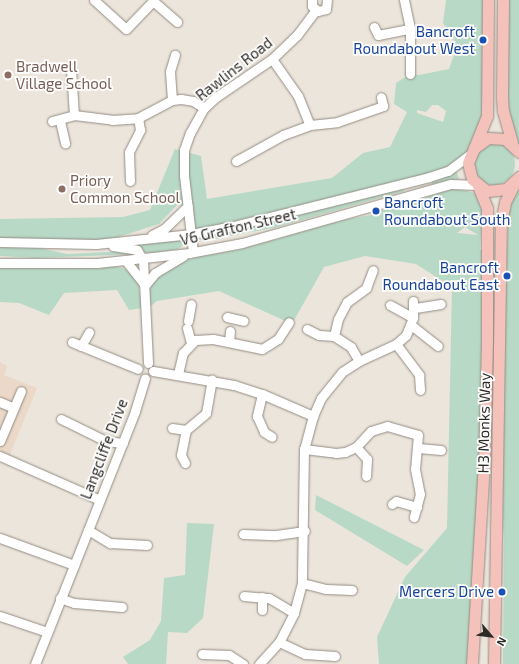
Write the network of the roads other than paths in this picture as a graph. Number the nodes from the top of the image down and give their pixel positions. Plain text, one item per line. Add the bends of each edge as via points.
1 (94, 0) edge
2 (312, 0) edge
3 (327, 0) edge
4 (404, 0) edge
5 (488, 0) edge
6 (503, 0) edge
7 (316, 10) junction
8 (177, 22) dead end
9 (374, 27) dead end
10 (410, 29) junction
11 (175, 55) dead end
12 (272, 60) junction
13 (71, 69) dead end
14 (410, 74) dead end
15 (172, 100) junction
16 (384, 105) dead end
17 (204, 108) junction
18 (74, 115) junction
19 (138, 118) junction
20 (310, 125) junction
21 (65, 143) dead end
22 (516, 148) edge
23 (472, 151) junction
24 (239, 155) dead end
25 (517, 180) edge
26 (130, 181) dead end
27 (478, 186) junction
28 (188, 206) junction
29 (191, 234) junction
30 (145, 239) junction
31 (0, 242) edge
32 (96, 244) junction
33 (191, 253) junction
34 (143, 260) junction
35 (126, 261) junction
36 (0, 263) edge
37 (373, 270) dead end
38 (145, 285) junction
39 (191, 304) dead end
40 (441, 304) dead end
41 (390, 306) dead end
42 (244, 321) dead end
43 (412, 321) junction
44 (289, 322) dead end
45 (307, 329) dead end
46 (89, 332) dead end
47 (334, 336) junction
48 (229, 342) junction
49 (191, 343) junction
50 (396, 344) junction
51 (438, 346) dead end
52 (359, 361) junction
53 (151, 367) junction
54 (138, 369) junction
55 (178, 374) junction
56 (145, 378) junction
57 (212, 380) junction
58 (420, 390) dead end
59 (20, 391) dead end
60 (262, 394) junction
61 (0, 402) edge
62 (14, 408) junction
63 (312, 416) junction
64 (61, 419) dead end
65 (172, 428) dead end
66 (186, 430) junction
67 (272, 437) dead end
68 (0, 442) edge
69 (123, 443) junction
70 (356, 447) junction
71 (418, 448) junction
72 (304, 449) junction
73 (441, 450) dead end
74 (0, 456) edge
75 (185, 463) dead end
76 (366, 476) dead end
77 (100, 500) junction
78 (392, 504) dead end
79 (417, 507) junction
80 (414, 517) dead end
81 (88, 530) junction
82 (305, 531) junction
83 (243, 534) dead end
84 (0, 538) edge
85 (147, 545) dead end
86 (74, 565) junction
87 (302, 583) junction
88 (352, 590) dead end
89 (244, 596) dead end
90 (262, 597) junction
91 (60, 598) junction
92 (122, 607) dead end
93 (262, 610) dead end
94 (294, 613) junction
95 (0, 616) edge
96 (47, 632) junction
97 (279, 642) junction
98 (202, 654) dead end
99 (334, 656) dead end
100 (219, 659) edge
101 (34, 664) edge
102 (243, 664) edge
103 (259, 664) edge
104 (472, 664) edge
105 (494, 664) edge

1 - 8 street via 126,29 153,1
2 - 7 street via 312,6
3 - 7 street, Rawlins Road via 326,9
4 - 10 street
5 - 23 main road via 488,99 483,129
6 - 22 main road via 502,111
7 - 12 street, Rawlins Road via 297,36
9 - 10 street via 378,35
10 - 14 street
11 - 15 street via 170,71
12 - 17 street, Rawlins Road via 216,97
12 - 20 street via 298,96
13 - 18 street
15 - 17 street via 193,101
15 - 19 street
16 - 20 street via 337,122
17 - 28 street, Rawlins Road via 184,150
18 - 19 street via 112,120
18 - 21 street via 56,121
19 - 26 street via 140,130 129,152
20 - 24 street
22 - 23 main road via 496,137 488,138
23 - 27 main road, H3 Monks Way via 469,171
23 - 29 street, V6 Grafton Street via 448,171 429,177 247,223
25 - 27 main road via 496,192
25 - 105 main road, H3 Monks Way via 505,202 501,223
27 - 33 street, V6 Grafton Street via 451,184 242,243
27 - 104 main road, H3 Monks Way via 487,208 487,349 481,532
28 - 29 street, Rawlins Road
28 - 30 street via 164,229
29 - 30 street, V6 Grafton Street
29 - 33 street, Rawlins Road
30 - 32 street, V6 Grafton Street
31 - 32 street, V6 Grafton Street
32 - 34 street via 137,250
33 - 34 street, V6 Grafton Street
33 - 38 street via 163,266
34 - 35 street, V6 Grafton Street
34 - 38 street
35 - 36 street, V6 Grafton Street
35 - 38 street
37 - 47 street via 366,288 347,302 338,319
38 - 53 street
39 - 49 street via 188,325
40 - 43 street via 414,304
41 - 43 street
42 - 48 street via 230,323
43 - 50 street via 406,335
43 - 51 street
44 - 48 street via 278,339 262,349
45 - 47 street via 319,335
46 - 54 street via 76,344
47 - 52 street via 350,347
48 - 49 street via 213,339 195,340
49 - 55 street via 183,353
50 - 52 street
50 - 58 street via 419,375
52 - 63 street via 331,383
53 - 54 street via 141,364
53 - 55 street
53 - 56 street via 150,377
54 - 56 street via 139,375
55 - 57 street
56 - 69 street, Langcliffe Drive
57 - 60 street
57 - 66 street via 206,413
59 - 62 street
60 - 63 street
60 - 67 street via 257,416 264,432
61 - 62 street
62 - 68 street
63 - 72 street
64 - 69 street via 106,441
65 - 66 street
66 - 75 street via 182,455
69 - 77 street, Langcliffe Drive
70 - 71 street via 371,431 387,426 418,435
70 - 72 street via 336,453
70 - 76 street via 367,459
71 - 73 street
71 - 79 street via 415,469 420,494
72 - 82 street
74 - 77 street
77 - 81 street, Langcliffe Drive
78 - 79 street via 396,501
79 - 80 street
81 - 85 street via 110,543
81 - 86 street, Langcliffe Drive
82 - 83 street via 276,535
82 - 87 street
84 - 86 street
86 - 91 street, Langcliffe Drive
87 - 88 street via 326,589
87 - 94 street
89 - 90 street
90 - 93 street
90 - 94 street via 269,598
91 - 92 street via 74,603
91 - 96 street, Langcliffe Drive
94 - 97 street
95 - 96 street
96 - 101 street, Langcliffe Drive
97 - 99 street via 305,654
97 - 103 street
98 - 100 street
100 - 102 street via 229,655

